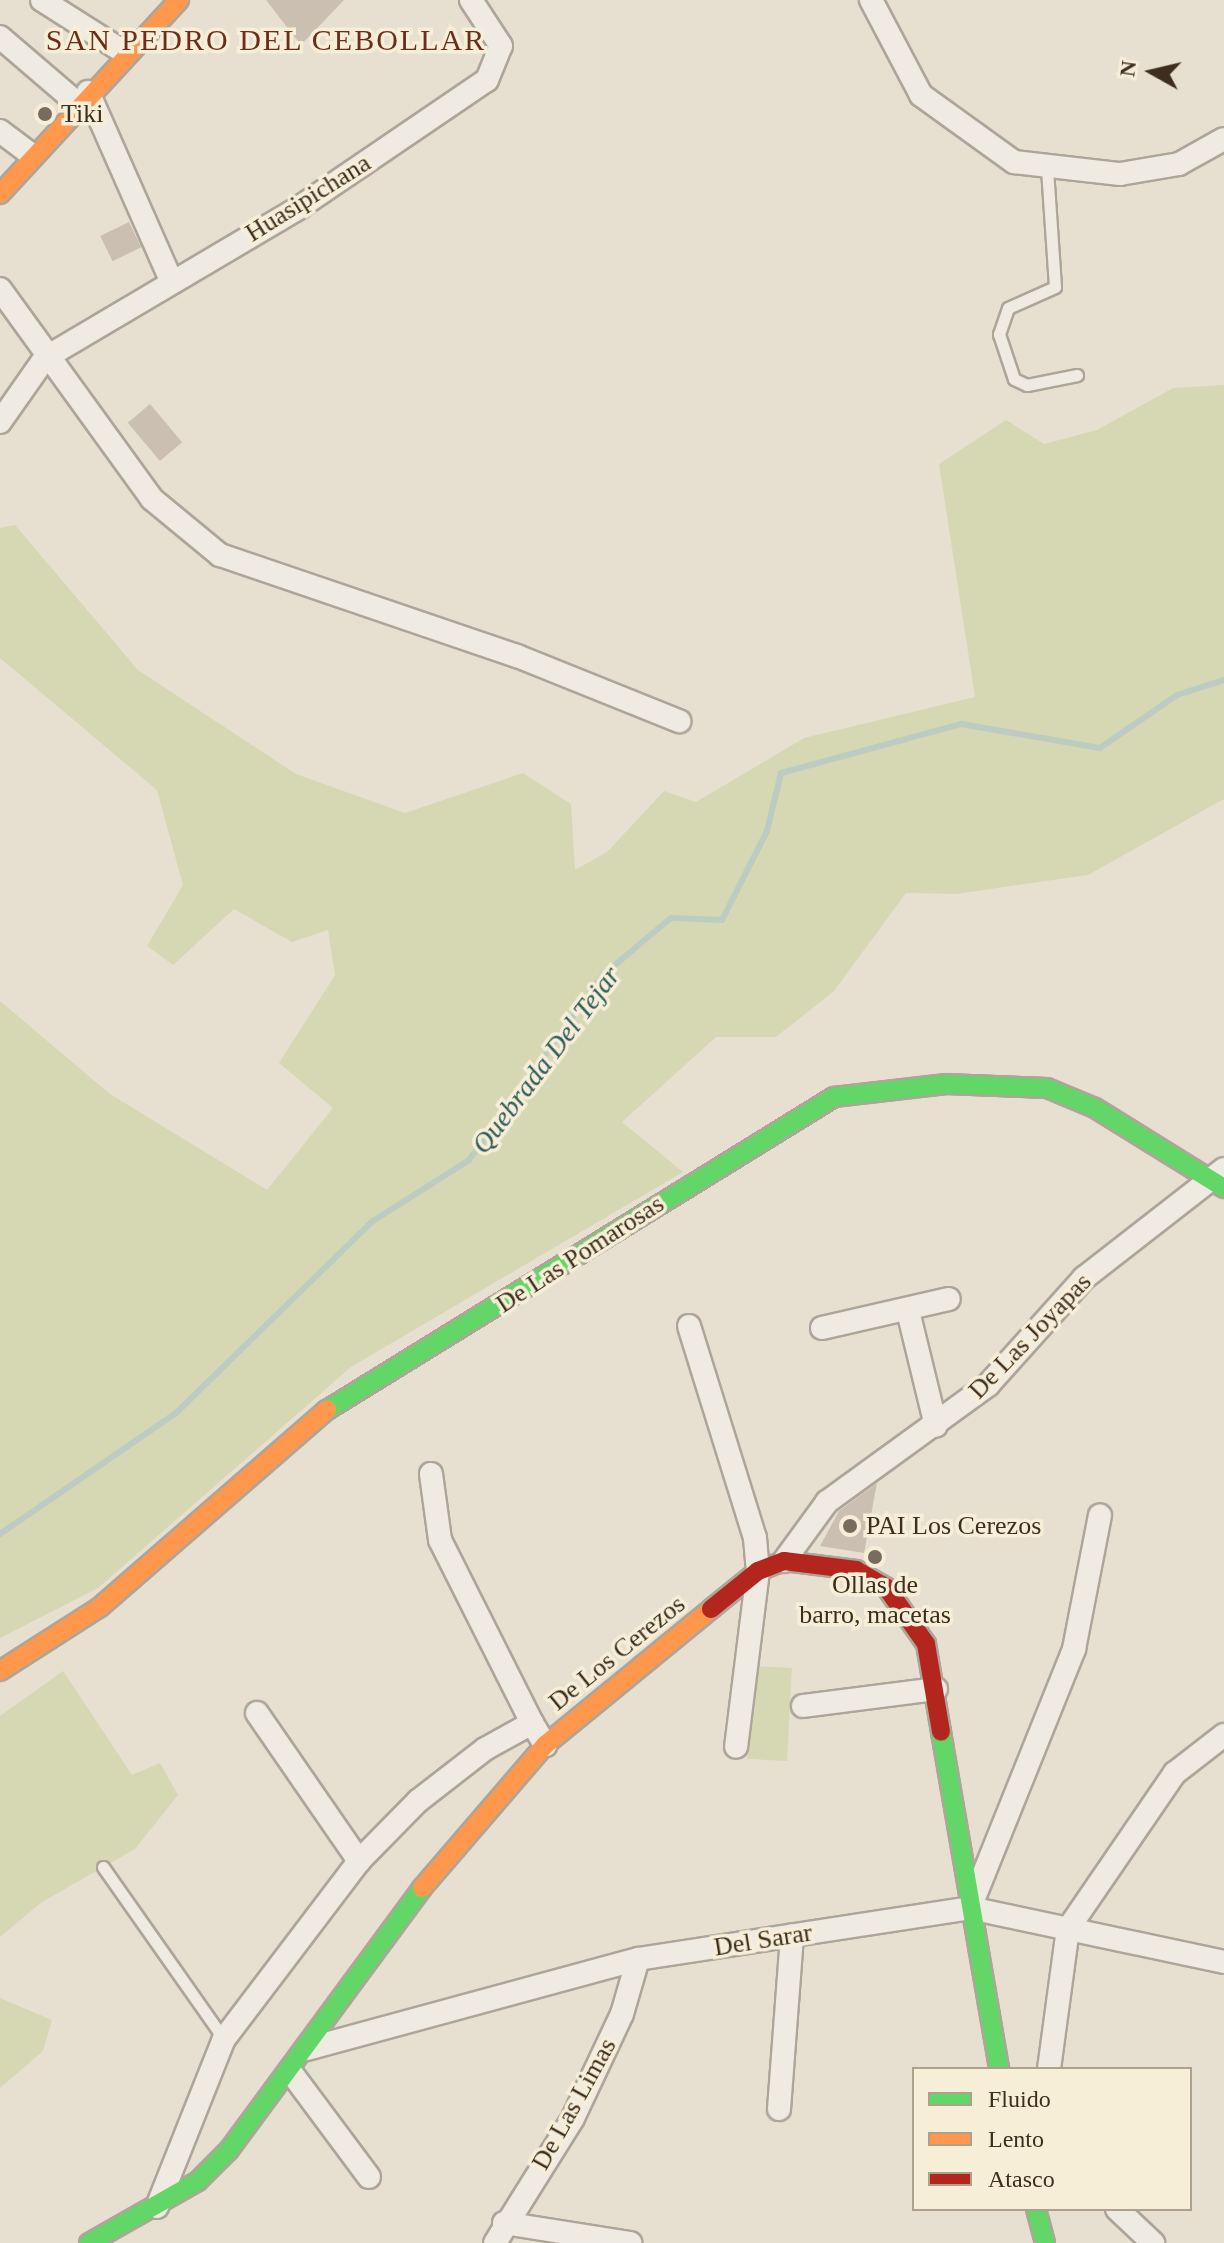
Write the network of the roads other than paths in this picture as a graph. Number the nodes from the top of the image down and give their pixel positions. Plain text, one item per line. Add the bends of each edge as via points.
1 (42, 0) edge
2 (179, 0) edge
3 (471, 0) edge
4 (871, 0) edge
5 (0, 37) edge
6 (124, 52) junction
7 (82, 98) junction
8 (0, 131) edge
9 (1224, 139) edge
10 (31, 154) junction
11 (1047, 169) junction
12 (0, 194) edge
13 (170, 278) junction
14 (0, 289) edge
15 (45, 358) junction
16 (1077, 375) dead end
17 (0, 422) edge
18 (679, 721) dead end
19 (1219, 1177) edge
20 (949, 1299) dead end
21 (908, 1311) junction
22 (689, 1326) dead end
23 (822, 1328) dead end
24 (936, 1426) junction
25 (431, 1474) dead end
26 (1100, 1515) dead end
27 (784, 1561) junction
28 (758, 1571) junction
29 (0, 1671) edge
30 (936, 1689) junction
31 (803, 1706) dead end
32 (257, 1713) dead end
33 (532, 1723) junction
34 (1224, 1735) edge
35 (545, 1745) junction
36 (736, 1747) dead end
37 (359, 1861) junction
38 (103, 1867) dead end
39 (970, 1908) junction
40 (1068, 1929) junction
41 (792, 1935) junction
42 (638, 1959) junction
43 (1224, 1962) edge
44 (224, 2039) junction
45 (307, 2049) junction
46 (999, 2067) edge
47 (1049, 2067) edge
48 (290, 2071) junction
49 (779, 2109) dead end
50 (369, 2177) dead end
51 (157, 2207) junction
52 (1037, 2211) edge
53 (1119, 2211) edge
54 (499, 2233) edge
55 (89, 2243) edge
56 (630, 2243) edge
57 (1045, 2243) edge
58 (1153, 2243) edge

1 - 6 street
2 - 6 street
3 - 13 street, Huasipichana via 501,46 487,80 300,207
4 - 11 street via 921,95 1014,162
5 - 7 street
6 - 7 street
7 - 10 street
7 - 13 street
8 - 10 street
9 - 11 street via 1197,158 1150,171
10 - 12 street
11 - 16 lane via 1055,287 1008,308 999,334 1014,379 1027,385
13 - 15 street, Huasipichana
14 - 15 street
15 - 17 street
15 - 18 street via 184,529 220,555 344,602 517,656
19 - 24 street, De Las Joyapas via 1084,1278 988,1385
19 - 29 street, De Las Pomarosas via 1047,1088 946,1084 834,1097 320,1414 100,1607
20 - 21 street
21 - 23 street
21 - 24 street
22 - 28 street via 755,1538
24 - 27 street, De Las Joyapas via 827,1502
25 - 33 street via 440,1540
26 - 39 street via 1074,1649
27 - 28 street, De Los Cerezos
27 - 30 street, De Los Cerezos via 856,1570 886,1587 926,1644
28 - 35 street, De Los Cerezos
28 - 36 street
30 - 31 street
30 - 39 street, De Los Cerezos
32 - 37 street
33 - 35 street
33 - 37 street via 455,1771
34 - 40 street via 1175,1773
35 - 45 street, De Los Cerezos via 436,1869
37 - 44 street
38 - 44 lane
39 - 40 street, Del Sarar
39 - 41 street, Del Sarar
39 - 46 street, De Los Cerezos
40 - 43 street, Del Sarar
40 - 47 street
41 - 42 street, Del Sarar
41 - 49 street
42 - 45 street, Del Sarar
42 - 54 street, De Las Limas via 622,2014 573,2118
44 - 51 street
45 - 48 street, De Los Cerezos
48 - 50 street
48 - 51 street, De Los Cerezos via 229,2150
51 - 55 street, De Los Cerezos
52 - 57 street
53 - 58 street
54 - 56 street

